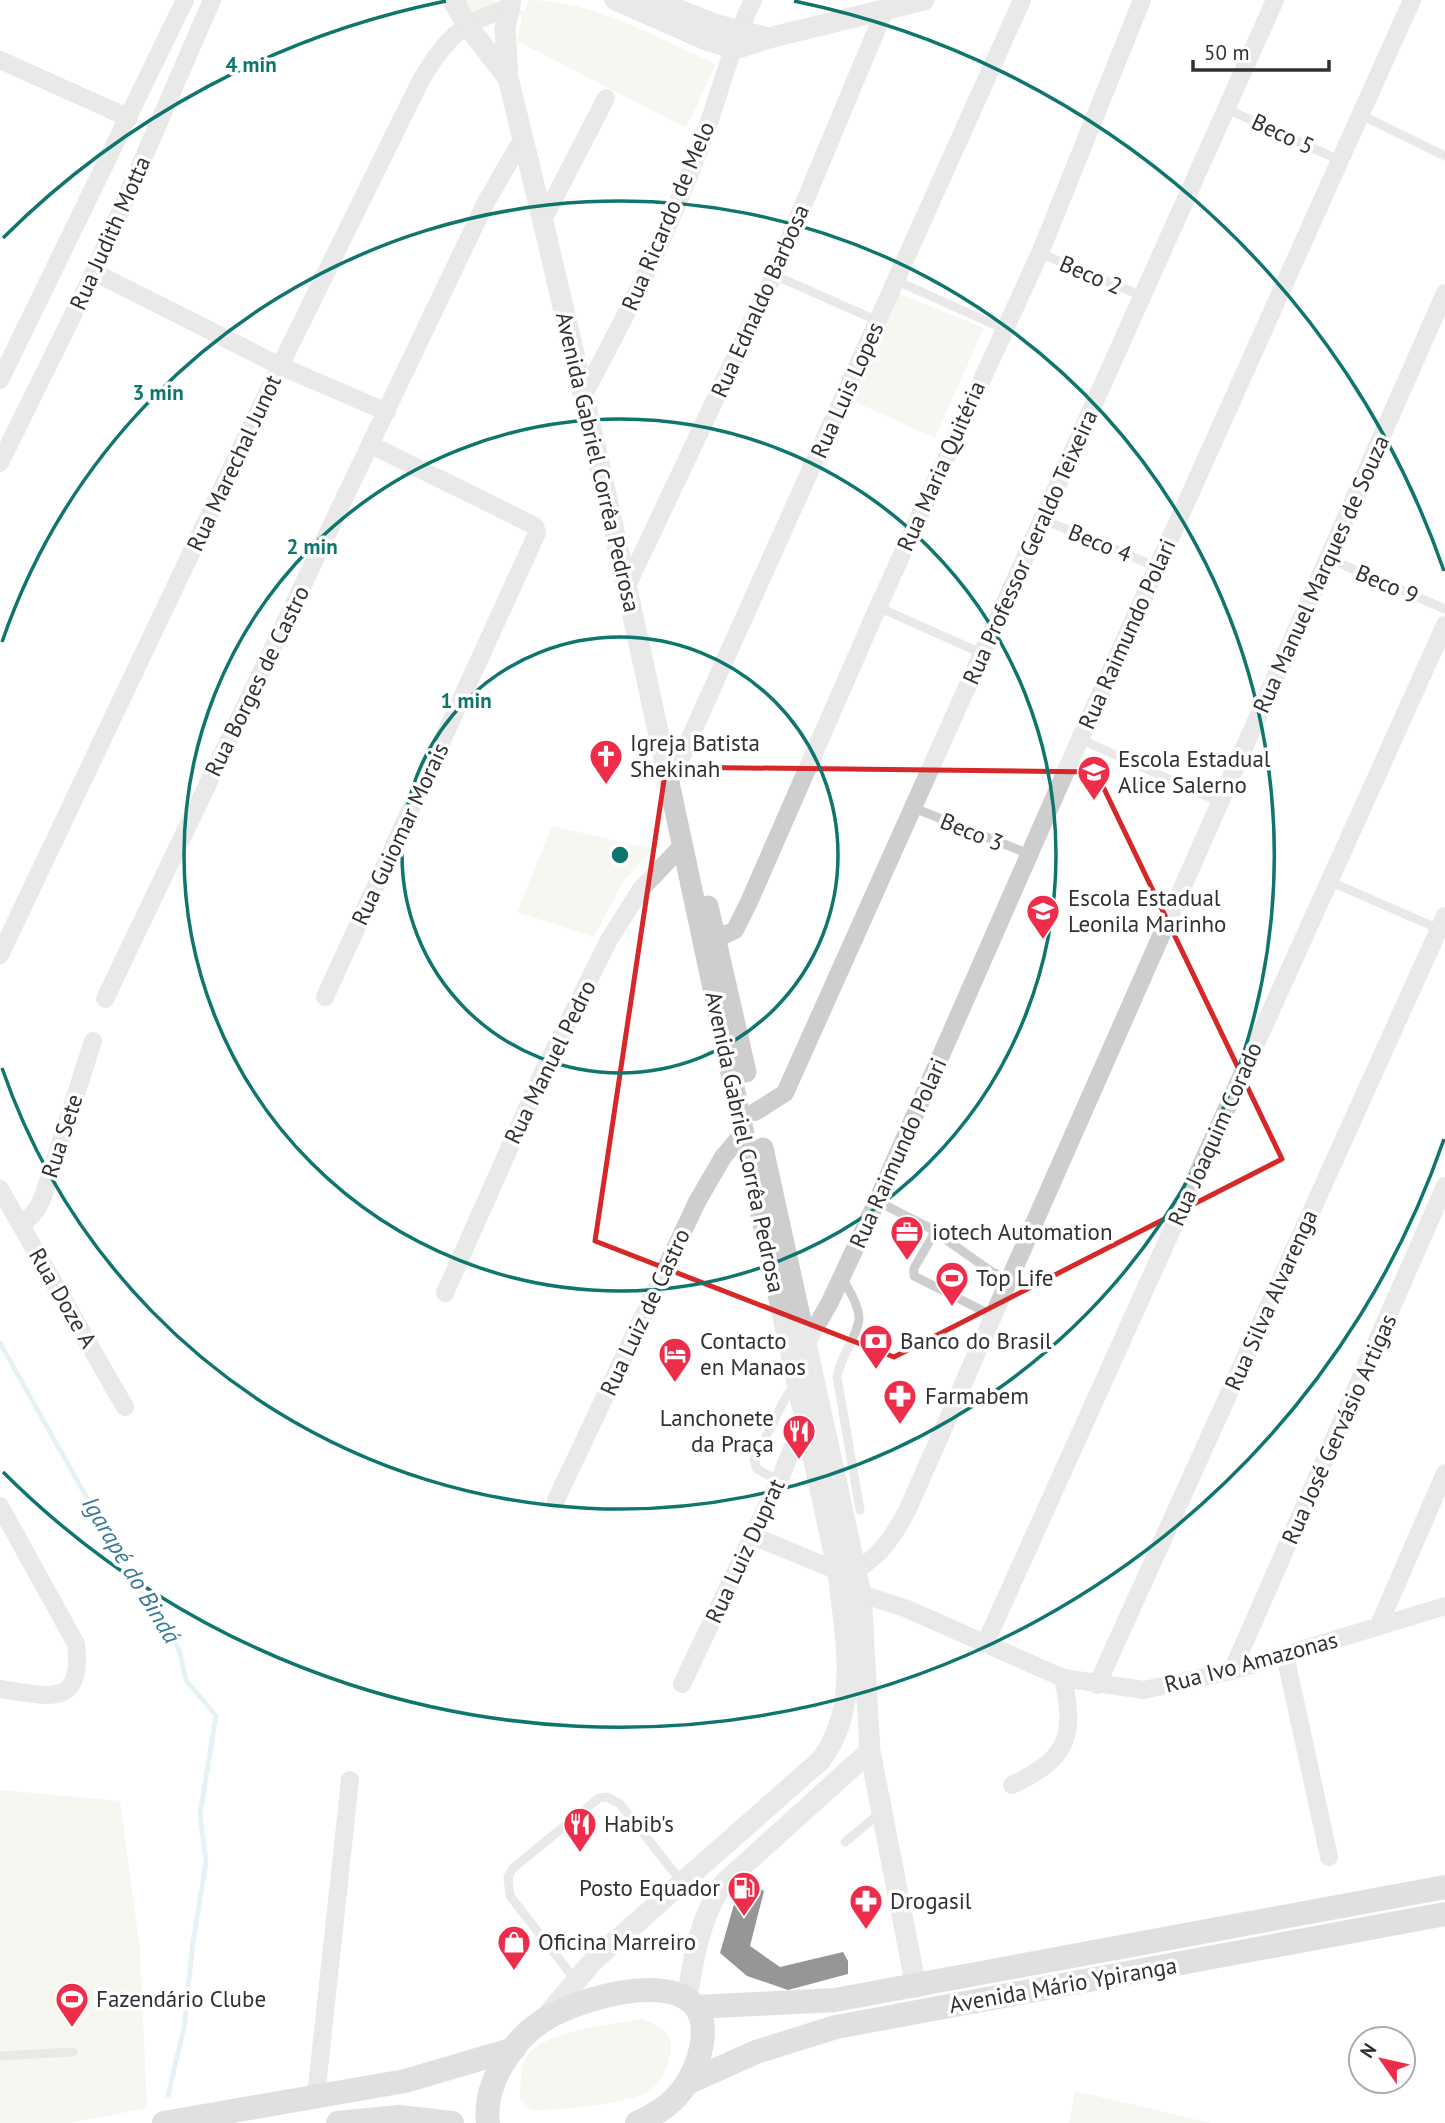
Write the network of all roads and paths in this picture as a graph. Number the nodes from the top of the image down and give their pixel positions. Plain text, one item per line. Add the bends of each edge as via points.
1 (185, 0) edge
2 (212, 0) edge
3 (453, 0) edge
4 (615, 0) edge
5 (654, 0) edge
6 (753, 0) edge
7 (924, 0) edge
8 (1022, 0) edge
9 (1142, 0) edge
10 (1275, 0) edge
11 (1412, 0) edge
12 (510, 4) edge
13 (888, 5) edge
14 (467, 25) junction
15 (737, 40) junction
16 (0, 60) edge
17 (508, 78) junction
18 (606, 98) dead end
19 (1227, 109) junction
20 (1359, 114) junction
21 (129, 118) junction
22 (523, 138) junction
23 (1445, 156) edge
24 (1339, 160) junction
25 (543, 220) junction
26 (1040, 253) junction
27 (94, 272) junction
28 (774, 275) junction
29 (897, 281) junction
30 (1445, 293) edge
31 (1142, 296) junction
32 (878, 321) junction
33 (1004, 329) junction
34 (280, 366) junction
35 (0, 380) edge
36 (583, 396) junction
37 (387, 412) junction
38 (371, 445) junction
39 (0, 463) edge
40 (1044, 520) junction
41 (1328, 558) junction
42 (1157, 567) junction
43 (626, 588) junction
44 (877, 607) junction
45 (1445, 609) edge
46 (1445, 625) edge
47 (981, 653) junction
48 (1080, 739) junction
49 (671, 780) junction
50 (1220, 802) junction
51 (914, 808) junction
52 (682, 846) junction
53 (1031, 855) junction
54 (1329, 881) junction
55 (1442, 922) edge
56 (726, 934) junction
57 (0, 955) edge
58 (325, 997) dead end
59 (104, 999) dead end
60 (93, 1041) dead end
61 (755, 1112) junction
62 (745, 1131) junction
63 (1445, 1186) edge
64 (0, 1189) edge
65 (877, 1201) junction
66 (22, 1226) junction
67 (934, 1234) junction
68 (842, 1277) junction
69 (1009, 1279) junction
70 (444, 1293) dead end
71 (993, 1316) junction
72 (806, 1344) junction
73 (799, 1383) junction
74 (125, 1407) dead end
75 (805, 1417) junction
76 (1445, 1473) edge
77 (779, 1481) junction
78 (556, 1500) dead end
79 (0, 1506) edge
80 (860, 1510) dead end
81 (753, 1536) junction
82 (847, 1570) junction
83 (860, 1594) junction
84 (1445, 1606) edge
85 (1378, 1627) junction
86 (985, 1644) junction
87 (1285, 1655) junction
88 (1232, 1671) junction
89 (1063, 1678) junction
90 (682, 1684) dead end
91 (1097, 1685) junction
92 (0, 1689) edge
93 (870, 1751) junction
94 (350, 1780) dead end
95 (1012, 1786) dead end
96 (882, 1812) junction
97 (845, 1842) dead end
98 (1329, 1857) dead end
99 (682, 1882) junction
100 (1445, 1887) edge
101 (1445, 1914) edge
102 (576, 1981) junction
103 (916, 1987) junction
104 (692, 2003) junction
105 (544, 2020) junction
106 (514, 2049) junction
107 (73, 2053) dead end
108 (0, 2056) edge
109 (689, 2082) junction
110 (316, 2096) junction
111 (664, 2115) edge
112 (164, 2123) edge
113 (338, 2123) edge
114 (452, 2123) edge
115 (488, 2123) edge
116 (637, 2123) edge

1 - 21 street, Rua Judith Motta
2 - 27 street, Rua Judith Motta
3 - 14 street, Avenida Gabriel Corrêa Pedrosa
4 - 15 street via 706,40
5 - 15 street
6 - 15 street, Rua Ricardo de Melo
7 - 13 street
8 - 29 street, Rua Luis Lopes
9 - 26 street, Rua Maria Quitéria
10 - 19 street, Rua Professor Geraldo Teixeira
11 - 20 street, Rua Raimundo Polari
12 - 14 street, Rua Marechal Junot
12 - 17 street, Avenida Gabriel Corrêa Pedrosa via 505,28
13 - 15 street via 769,38
13 - 28 street, Rua Ednaldo Barbosa
14 - 17 street, Avenida Gabriel Corrêa Pedrosa
14 - 34 street, Rua Marechal Junot via 439,50 421,80
15 - 36 street, Rua Ricardo de Melo via 699,152 637,295
16 - 21 street
17 - 22 street, Avenida Gabriel Corrêa Pedrosa
18 - 25 street
19 - 24 lane, Beco 5
19 - 31 street, Rua Professor Geraldo Teixeira
20 - 23 lane
20 - 24 street, Rua Raimundo Polari
21 - 35 street, Rua Judith Motta
22 - 25 street, Avenida Gabriel Corrêa Pedrosa
22 - 37 street, Rua Borges de Castro via 486,202
24 - 42 street, Rua Raimundo Polari
25 - 36 street, Avenida Gabriel Corrêa Pedrosa
26 - 31 lane, Beco 2
26 - 33 street, Rua Maria Quitéria
27 - 34 street
27 - 39 street, Rua Judith Motta
28 - 32 lane
28 - 43 street, Rua Ednaldo Barbosa
29 - 32 street, Rua Luis Lopes
29 - 33 lane
30 - 41 street, Rua Manuel Marques de Souza
31 - 40 street, Rua Professor Geraldo Teixeira
32 - 49 street, Rua Luis Lopes
33 - 44 street, Rua Maria Quitéria
34 - 37 street
34 - 57 street, Rua Marechal Junot
36 - 43 street, Avenida Gabriel Corrêa Pedrosa
37 - 38 street, Rua Borges de Castro
38 - 58 street, Rua Guiomar Morais via 535,526 536,541
38 - 59 street, Rua Borges de Castro
40 - 42 lane, Beco 4
40 - 47 street, Rua Professor Geraldo Teixeira
41 - 45 lane, Beco 9
41 - 50 street, Rua Manuel Marques de Souza
42 - 48 street, Rua Raimundo Polari
43 - 49 street, Avenida Gabriel Corrêa Pedrosa
44 - 47 lane
44 - 56 street, Rua Maria Quitéria
46 - 54 street, Rua Joaquim Corado
47 - 51 street, Rua Professor Geraldo Teixeira
48 - 50 lane
48 - 53 street, Rua Raimundo Polari
49 - 52 street, Avenida Gabriel Corrêa Pedrosa
50 - 69 street, Rua Manuel Marques de Souza
51 - 53 lane, Beco 3
51 - 61 street, Rua Professor Geraldo Teixeira via 785,1093
52 - 56 street, Avenida Gabriel Corrêa Pedrosa
52 - 62 street, Avenida Gabriel Corrêa Pedrosa
52 - 70 street, Rua Manuel Pedro via 641,889 610,940 544,1070
53 - 65 street, Rua Raimundo Polari
54 - 55 lane
54 - 86 street, Rua Joaquim Corado
55 - 91 street, Rua Silva Alvarenga
56 - 61 street, Avenida Gabriel Corrêa Pedrosa
60 - 66 street, Rua Sete via 43,1197
61 - 72 street, Avenida Gabriel Corrêa Pedrosa
62 - 73 street, Avenida Gabriel Corrêa Pedrosa
62 - 78 street, Rua Luiz de Castro via 723,1157 697,1202
63 - 88 street, Rua José Gervásio Artigas
64 - 66 street, Rua Doze A
65 - 67 lane
65 - 68 street, Rua Raimundo Polari
66 - 74 street, Rua Doze A
67 - 69 lane
67 - 71 lane via 914,1276
68 - 72 street, Rua Raimundo Polari
68 - 80 lane via 859,1320 837,1377
69 - 71 street, Rua Manuel Marques de Souza
71 - 82 street, Rua Manuel Marques de Souza via 902,1521 875,1558
72 - 82 street, Avenida Gabriel Corrêa Pedrosa
73 - 75 street, Avenida Gabriel Corrêa Pedrosa
73 - 77 lane via 754,1460 757,1469
75 - 77 street, Rua Luiz Duprat
75 - 82 street, Avenida Gabriel Corrêa Pedrosa
76 - 85 street
77 - 81 street, Rua Luiz Duprat
79 - 92 street via 76,1644 79,1670 70,1690 54,1697
81 - 82 street
81 - 90 street, Rua Luiz Duprat
82 - 83 street, Avenida Gabriel Corrêa Pedrosa
82 - 99 street, Avenida Gabriel Corrêa Pedrosa via 848,1672 837,1740 821,1760
83 - 86 street, Rua Ivo Amazonas via 905,1608
83 - 93 street, Avenida Gabriel Corrêa Pedrosa
84 - 85 street, Rua Ivo Amazonas
85 - 87 street, Rua Ivo Amazonas
86 - 89 street, Rua Ivo Amazonas
87 - 88 street, Rua Ivo Amazonas
87 - 98 street
88 - 91 street, Rua Ivo Amazonas via 1144,1690
89 - 91 street, Rua Ivo Amazonas
89 - 95 street via 1070,1709 1062,1751 1038,1773
93 - 96 street, Avenida Gabriel Corrêa Pedrosa
93 - 104 street via 724,1883 701,1927
94 - 110 street
96 - 97 lane
96 - 103 street, Avenida Gabriel Corrêa Pedrosa
99 - 102 street, Avenida Gabriel Corrêa Pedrosa
99 - 102 lane via 620,1804 607,1797 599,1798 513,1868 508,1877 510,1896
100 - 103 main road, Avenida Mário Ypiranga
101 - 109 main road, Avenida Mário Ypiranga via 836,2027 756,2052
102 - 105 street, Avenida Gabriel Corrêa Pedrosa
103 - 104 main road, Avenida Mário Ypiranga via 835,2000
104 - 105 main road, Avenida Mário Ypiranga via 662,1989 625,1991
104 - 109 main road via 701,2020 702,2036
105 - 106 main road
106 - 110 main road via 405,2081
106 - 115 main road via 493,2084
107 - 108 lane
109 - 111 main road
110 - 112 main road
111 - 116 main road
113 - 114 main road via 399,2117

